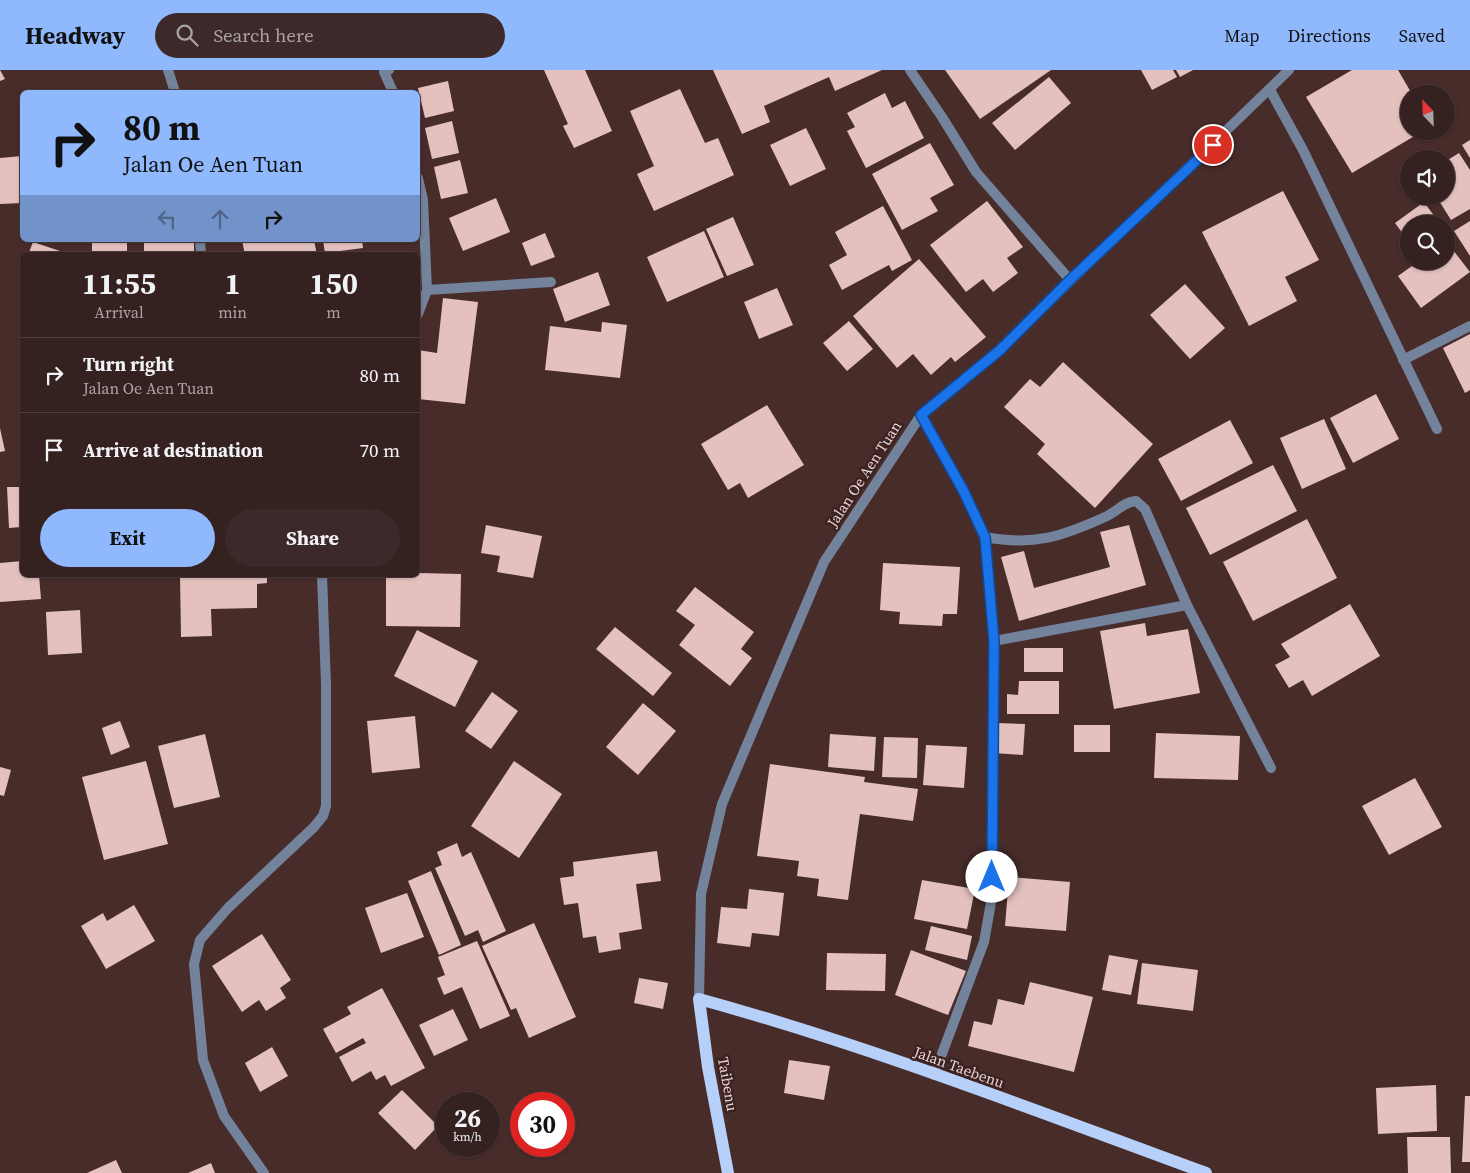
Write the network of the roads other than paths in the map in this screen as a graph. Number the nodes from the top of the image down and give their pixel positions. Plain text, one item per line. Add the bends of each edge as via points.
1 (168, 70) edge
2 (386, 70) edge
3 (910, 70) edge
4 (1289, 70) edge
5 (174, 90) edge
6 (392, 90) edge
7 (1270, 90) junction
8 (420, 187) edge
9 (1070, 280) junction
10 (551, 282) dead end
11 (427, 290) junction
12 (420, 309) edge
13 (1470, 326) edge
14 (1403, 360) junction
15 (921, 415) junction
16 (1437, 428) dead end
17 (985, 537) junction
18 (322, 577) edge
19 (1187, 605) junction
20 (994, 641) junction
21 (1271, 768) dead end
22 (699, 999) junction
23 (934, 1075) junction
24 (264, 1173) edge
25 (728, 1173) edge
26 (1206, 1173) edge

1 - 5 street
2 - 6 street
3 - 9 street via 976,172
4 - 7 street, Jalan Oe Aen Tuan
7 - 9 street, Jalan Oe Aen Tuan
7 - 14 street via 1303,150
8 - 11 street
9 - 15 street, Jalan Oe Aen Tuan via 1000,350
10 - 11 street
11 - 12 street
13 - 14 street
14 - 16 street
15 - 17 street
15 - 22 street, Jalan Oe Aen Tuan via 824,562 722,804 701,894
17 - 19 street via 1025,542 1051,538 1084,527 1128,502 1136,501 1145,509
17 - 20 street
18 - 24 street via 326,685 326,806 323,816 228,908 200,940 194,964 203,1060 224,1116
19 - 20 street
19 - 21 street
20 - 23 street via 992,897 989,919 984,942
22 - 23 main road, Jalan Taebenu via 767,1018
22 - 25 main road, Taibenu
23 - 26 main road, Jalan Taebenu

